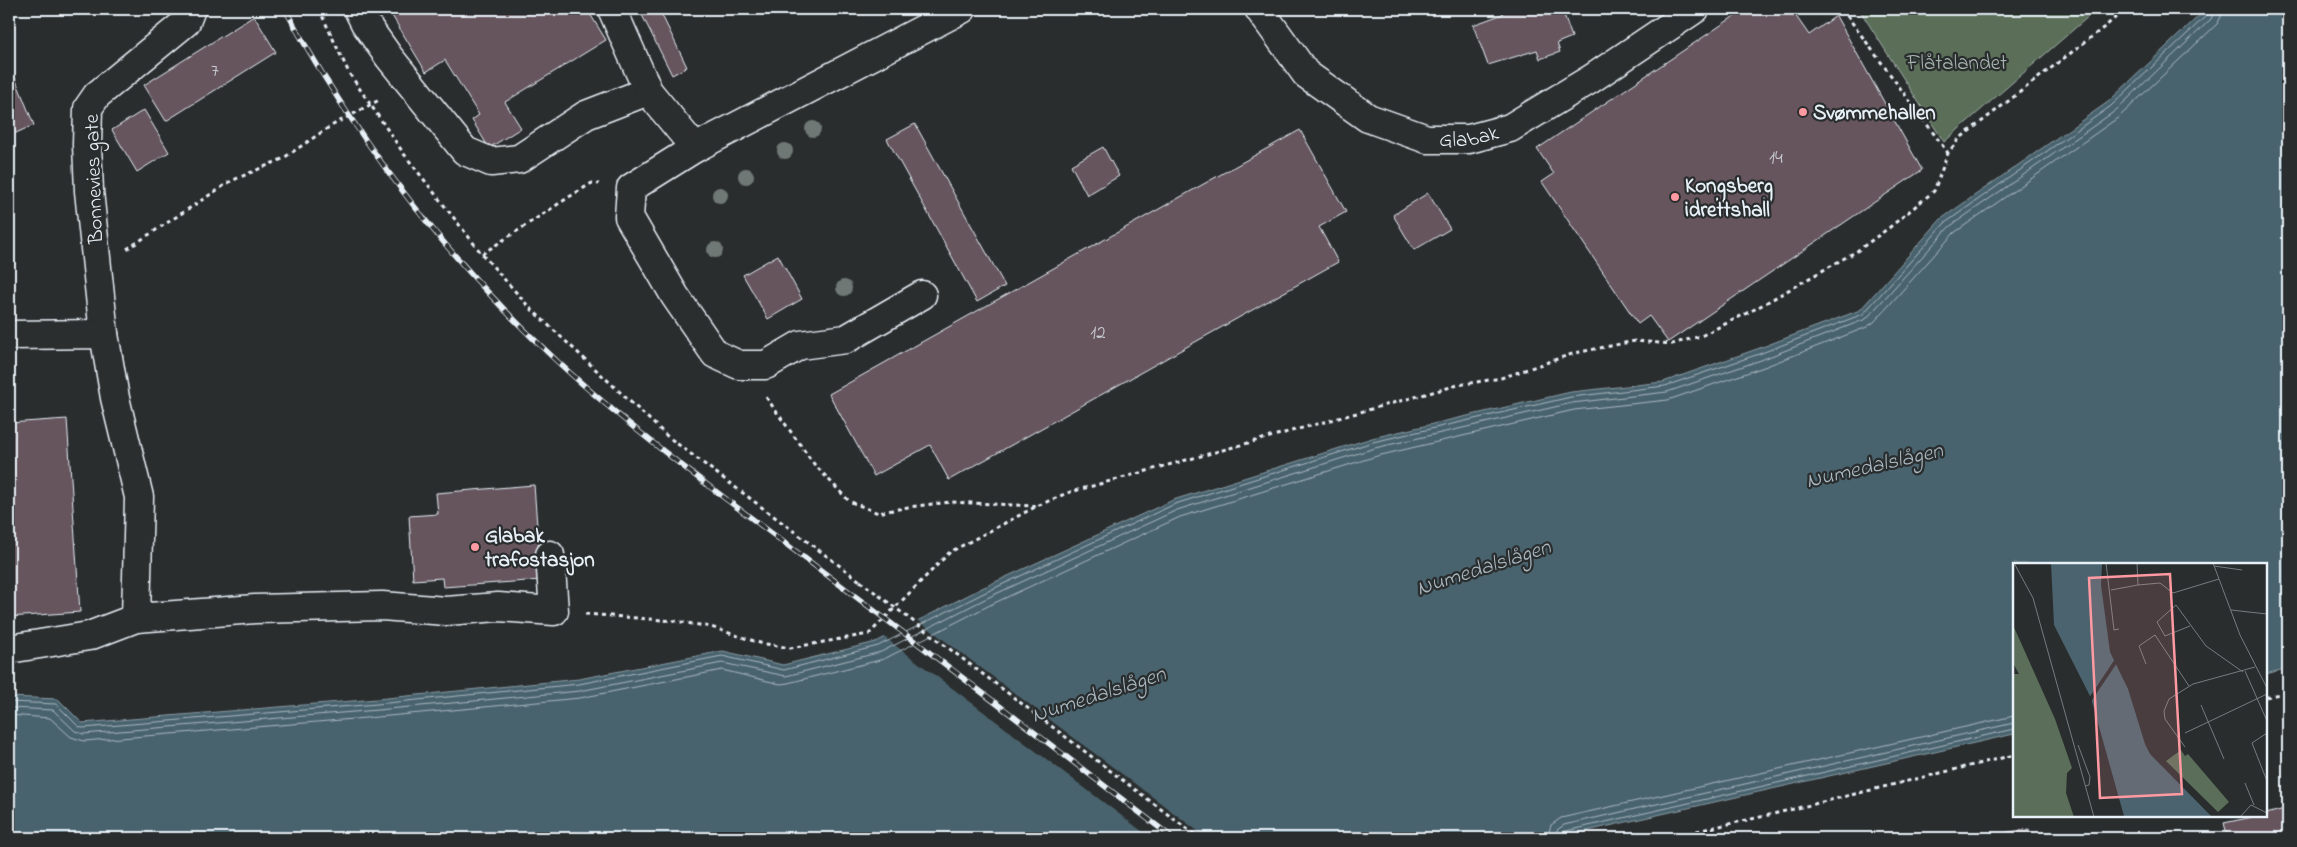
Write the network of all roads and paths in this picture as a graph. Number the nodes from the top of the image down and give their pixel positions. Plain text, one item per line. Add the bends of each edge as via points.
1 (191, 9) edge
2 (319, 9) edge
3 (358, 9) edge
4 (612, 9) edge
5 (962, 9) edge
6 (1259, 9) edge
7 (1695, 9) edge
8 (1842, 9) edge
9 (2125, 9) edge
10 (407, 79) junction
11 (648, 91) junction
12 (371, 105) junction
13 (696, 148) junction
14 (1948, 153) junction
15 (631, 188) junction
16 (482, 254) junction
17 (97, 268) junction
18 (922, 295) dead end
19 (104, 334) junction
20 (9, 335) edge
21 (740, 365) junction
22 (1037, 506) junction
23 (550, 555) dead end
24 (554, 611) junction
25 (136, 618) junction
26 (9, 649) edge
27 (2288, 692) edge
28 (2267, 697) edge
29 (2013, 755) edge
30 (1199, 838) edge
31 (1665, 838) edge

1 - 17 street, Bonnevies gate via 186,22 97,95 88,108 89,191
2 - 12 path via 349,73
3 - 10 street
4 - 11 street
5 - 13 street
6 - 7 street, Glabak via 1306,74 1368,118 1427,139 1469,139 1510,128 1591,79
8 - 14 path
9 - 14 path via 1959,139
10 - 11 street via 466,151 491,162 519,159 586,115
10 - 12 path
11 - 13 street
12 - 16 path via 404,154
12 - 17 path via 331,126 282,159 230,181
13 - 15 street
14 - 22 path via 1934,191 1890,227 1833,264 1702,336 1672,344 1635,341 1575,353 1501,378 1458,385 1067,493
15 - 16 path via 592,183
15 - 21 street via 629,217 675,296 715,354
16 - 30 path, bridge via 529,307 667,436
17 - 19 street, Bonnevies gate
18 - 21 street via 846,339 800,345 766,365
19 - 20 street
19 - 25 street, Bonnevies gate via 115,398 139,497
21 - 22 path via 814,464 849,501 878,513 950,502
22 - 24 path via 950,552 869,634 790,648 675,621
23 - 24 street
24 - 25 street via 498,607 446,611 382,606 317,606
25 - 26 street via 90,636
27 - 28 path
29 - 31 path

